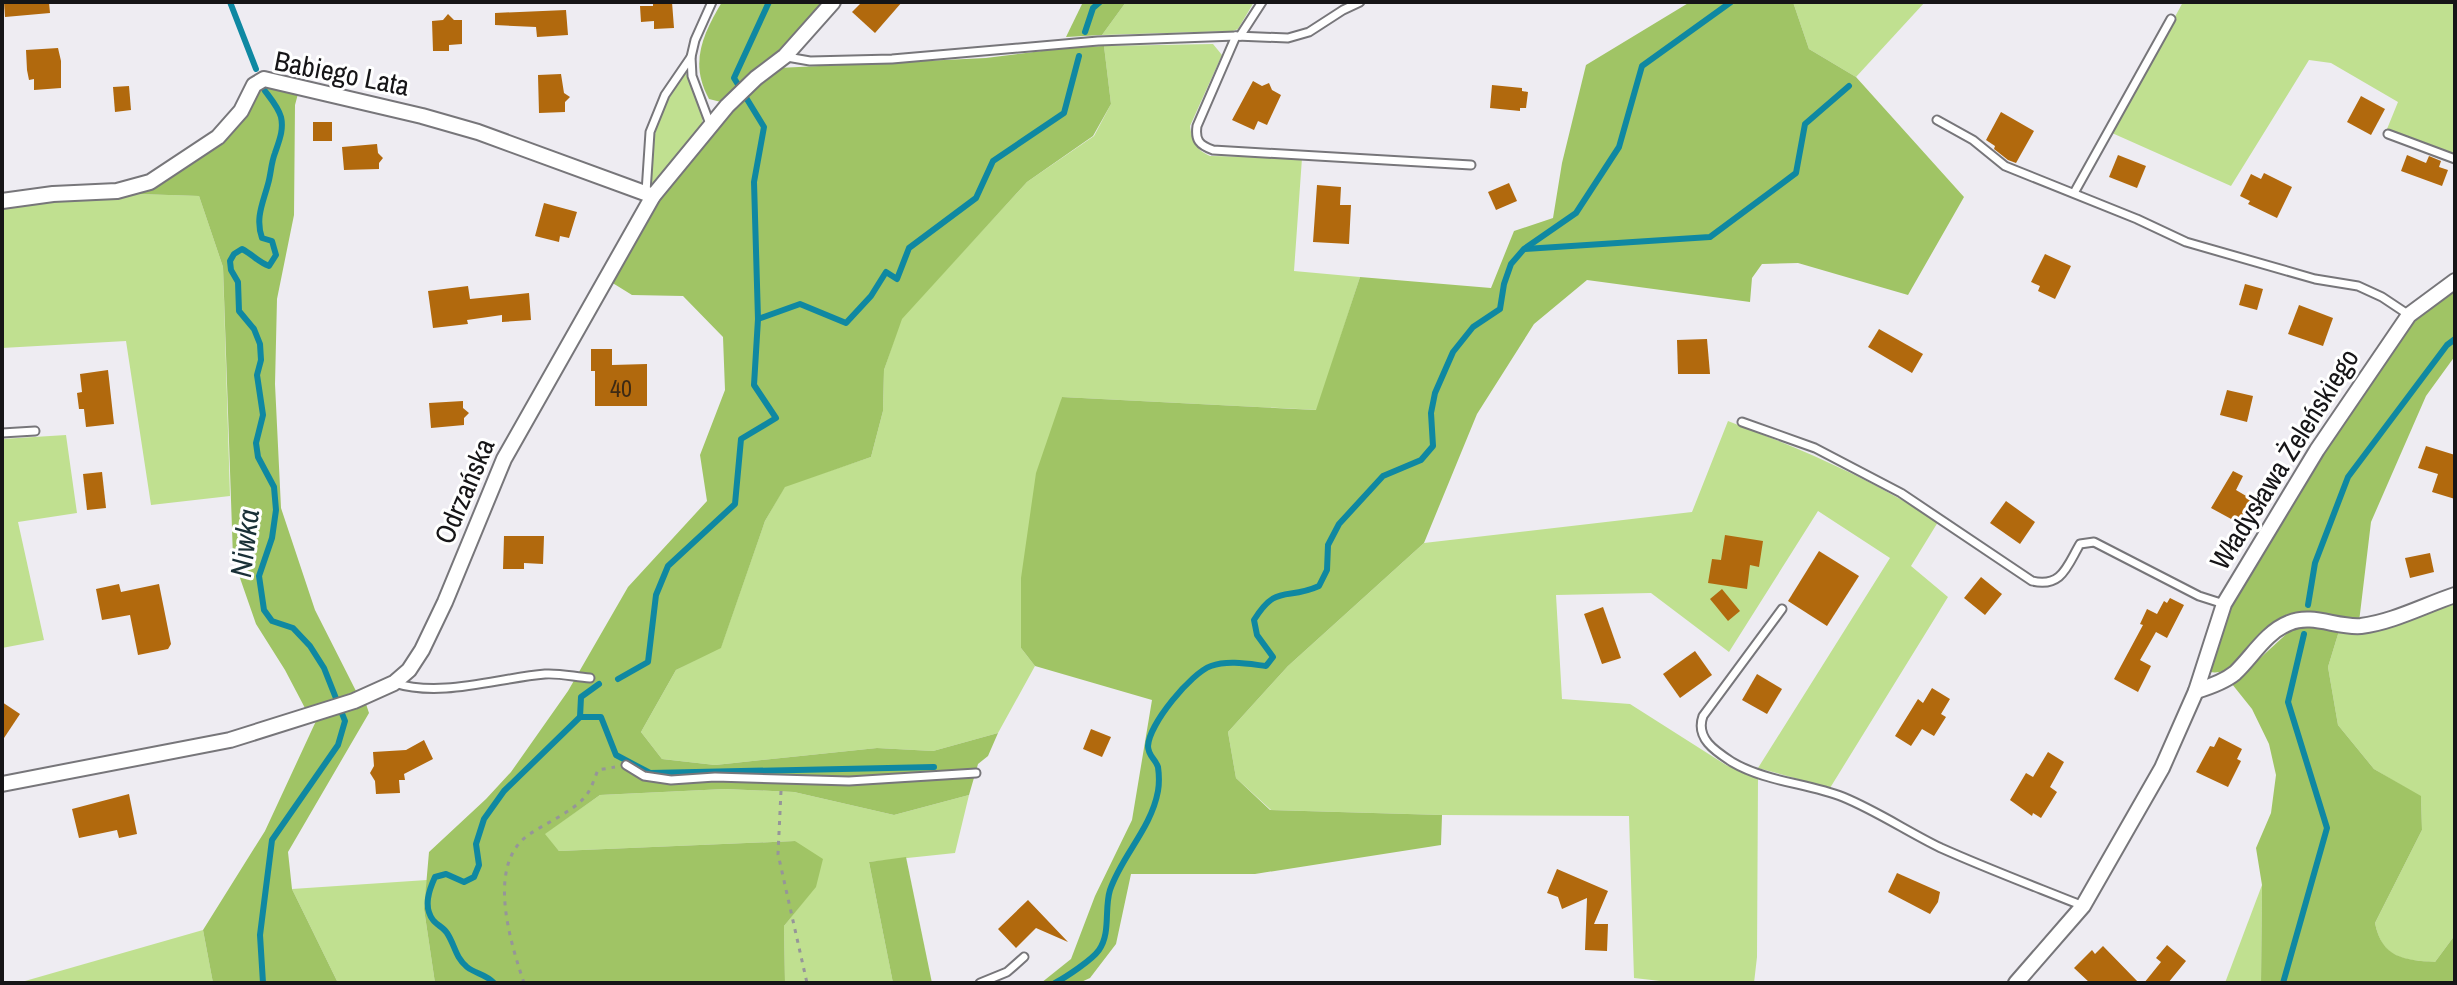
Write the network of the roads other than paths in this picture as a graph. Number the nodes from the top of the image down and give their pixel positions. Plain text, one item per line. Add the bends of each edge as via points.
1 (712, 2) edge
2 (833, 2) edge
3 (1262, 2) edge
4 (1360, 2) edge
5 (2171, 19) dead end
6 (1238, 36) junction
7 (785, 56) junction
8 (691, 57) junction
9 (1937, 120) dead end
10 (710, 124) junction
11 (2388, 134) dead end
12 (2455, 159) edge
13 (1471, 165) dead end
14 (2074, 193) junction
15 (650, 194) junction
16 (2, 201) edge
17 (2455, 281) edge
18 (2409, 315) junction
19 (1742, 422) dead end
20 (35, 431) dead end
21 (2, 433) edge
22 (2455, 595) edge
23 (2224, 604) junction
24 (1782, 609) dead end
25 (590, 678) dead end
26 (394, 683) junction
27 (2196, 691) junction
28 (626, 765) road end
29 (976, 773) dead end
30 (2, 784) edge
31 (2083, 906) junction
32 (1024, 957) dead end
33 (980, 983) edge
34 (2016, 983) edge

1 - 8 lane
2 - 7 street, Odrzańska
3 - 6 lane
4 - 6 lane via 1298,37
5 - 14 lane
6 - 7 lane via 1098,41 892,59 810,61
6 - 13 lane via 1197,126 1202,146
7 - 10 street, Odrzańska
8 - 10 lane via 692,76
8 - 15 lane via 665,95 650,132
9 - 14 lane via 2005,166
10 - 15 street, Odrzańska
11 - 12 lane
14 - 18 lane via 2186,242 2358,286
15 - 16 street, Babiego Lata via 478,132 263,74 229,127 150,182 117,191
15 - 26 street, Odrzańska via 504,459 422,650
17 - 18 street, Władysława Żeleńskiego
18 - 23 street, Władysława Żeleńskiego via 2325,438
19 - 23 lane via 1815,448 1901,493 2032,581 2053,582 2080,544 2094,542
20 - 21 lane
22 - 27 street via 2359,626 2295,620 2233,674
23 - 27 street, Władysława Żeleńskiego
24 - 31 lane via 1703,716 1702,738 1734,763 1845,798 1941,847
25 - 26 lane via 549,674 431,689
26 - 30 street, Odrzańska via 230,740
27 - 31 street, Władysława Żeleńskiego via 2162,768
28 - 29 lane via 644,776 671,780 849,781
31 - 34 street, Władysława Żeleńskiego
32 - 33 lane via 1007,972

